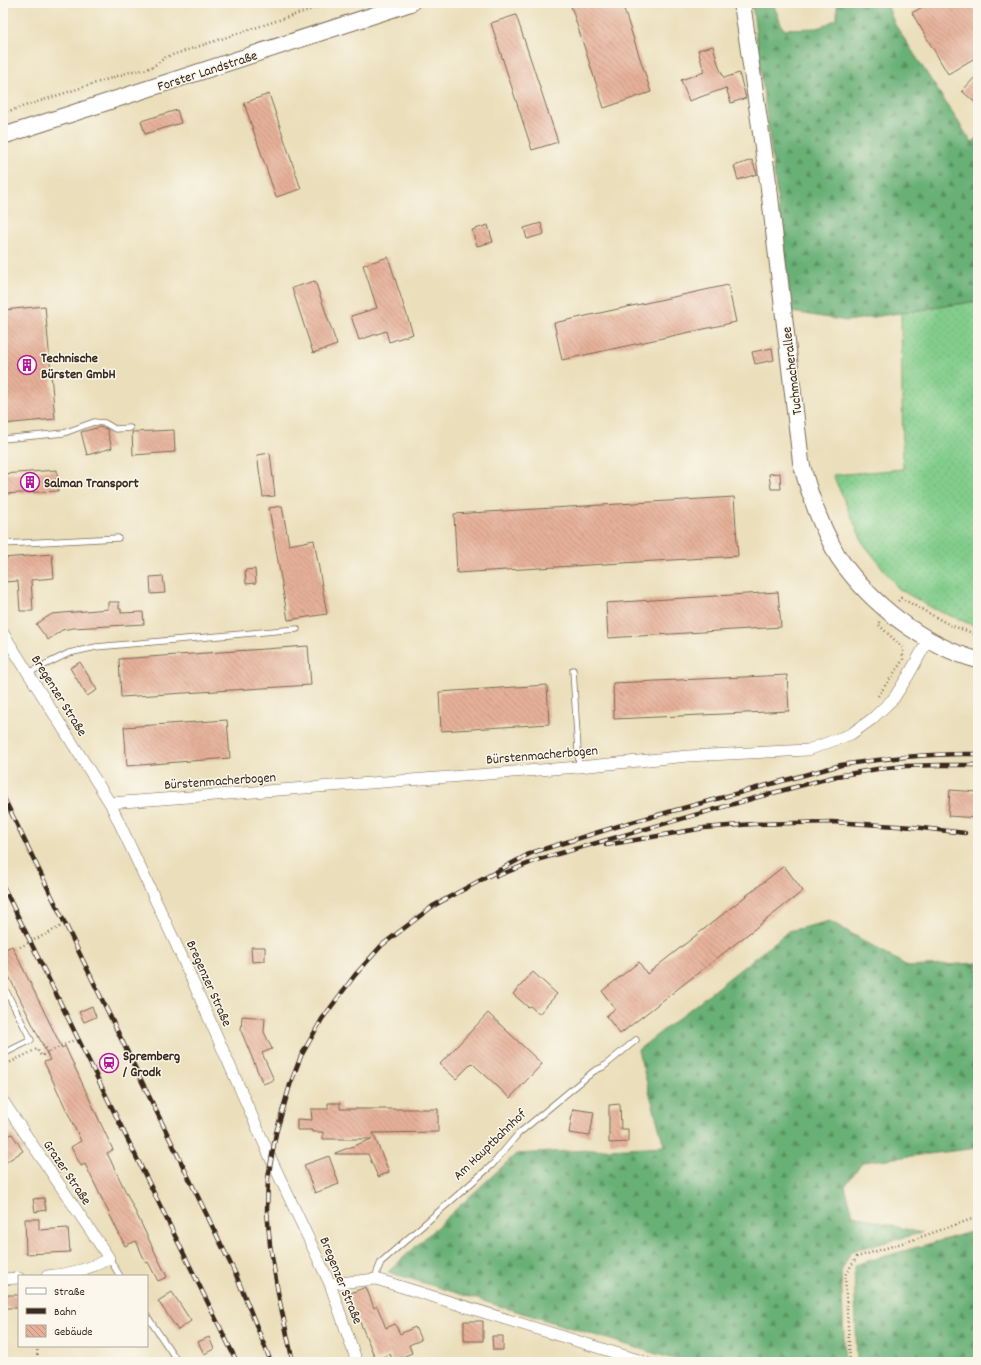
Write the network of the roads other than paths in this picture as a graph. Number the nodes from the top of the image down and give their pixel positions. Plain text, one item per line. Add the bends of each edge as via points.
1 (412, 3) edge
2 (742, 3) edge
3 (3, 136) edge
4 (130, 428) dead end
5 (3, 439) edge
6 (118, 538) dead end
7 (3, 544) edge
8 (297, 629) dead end
9 (3, 633) edge
10 (928, 640) junction
11 (978, 660) edge
12 (573, 670) dead end
13 (28, 673) junction
14 (579, 767) junction
15 (110, 803) junction
16 (3, 984) edge
17 (636, 1040) dead end
18 (3, 1054) edge
19 (3, 1101) edge
20 (109, 1258) junction
21 (56, 1275) edge
22 (119, 1275) edge
23 (18, 1278) edge
24 (3, 1279) edge
25 (376, 1279) junction
26 (330, 1284) junction
27 (148, 1317) edge
28 (178, 1362) edge
29 (357, 1362) edge
30 (645, 1362) edge

1 - 3 street, Forster Landstraße
2 - 10 street, Tuchmacherallee via 770,188 803,470 808,491 821,525 838,557 880,603
4 - 5 lane via 115,429 105,423 94,422 64,433
6 - 7 lane
8 - 13 lane via 96,647 69,653
9 - 13 street, Bregenzer Straße
10 - 11 street, Tuchmacherallee via 959,655
10 - 14 street, Bürstenmacherbogen via 894,698 872,719 851,734 808,750 688,756
12 - 14 lane
13 - 15 street, Bregenzer Straße
14 - 15 street, Bürstenmacherbogen
15 - 26 street, Bregenzer Straße
16 - 18 lane via 31,1040
17 - 25 lane, Am Hauptbahnhof via 518,1134 492,1165 381,1262
19 - 20 street, Grazer Straße
20 - 21 street via 98,1265
20 - 22 lane
23 - 24 street
25 - 26 street
25 - 30 street
26 - 29 street, Bregenzer Straße
27 - 28 lane

